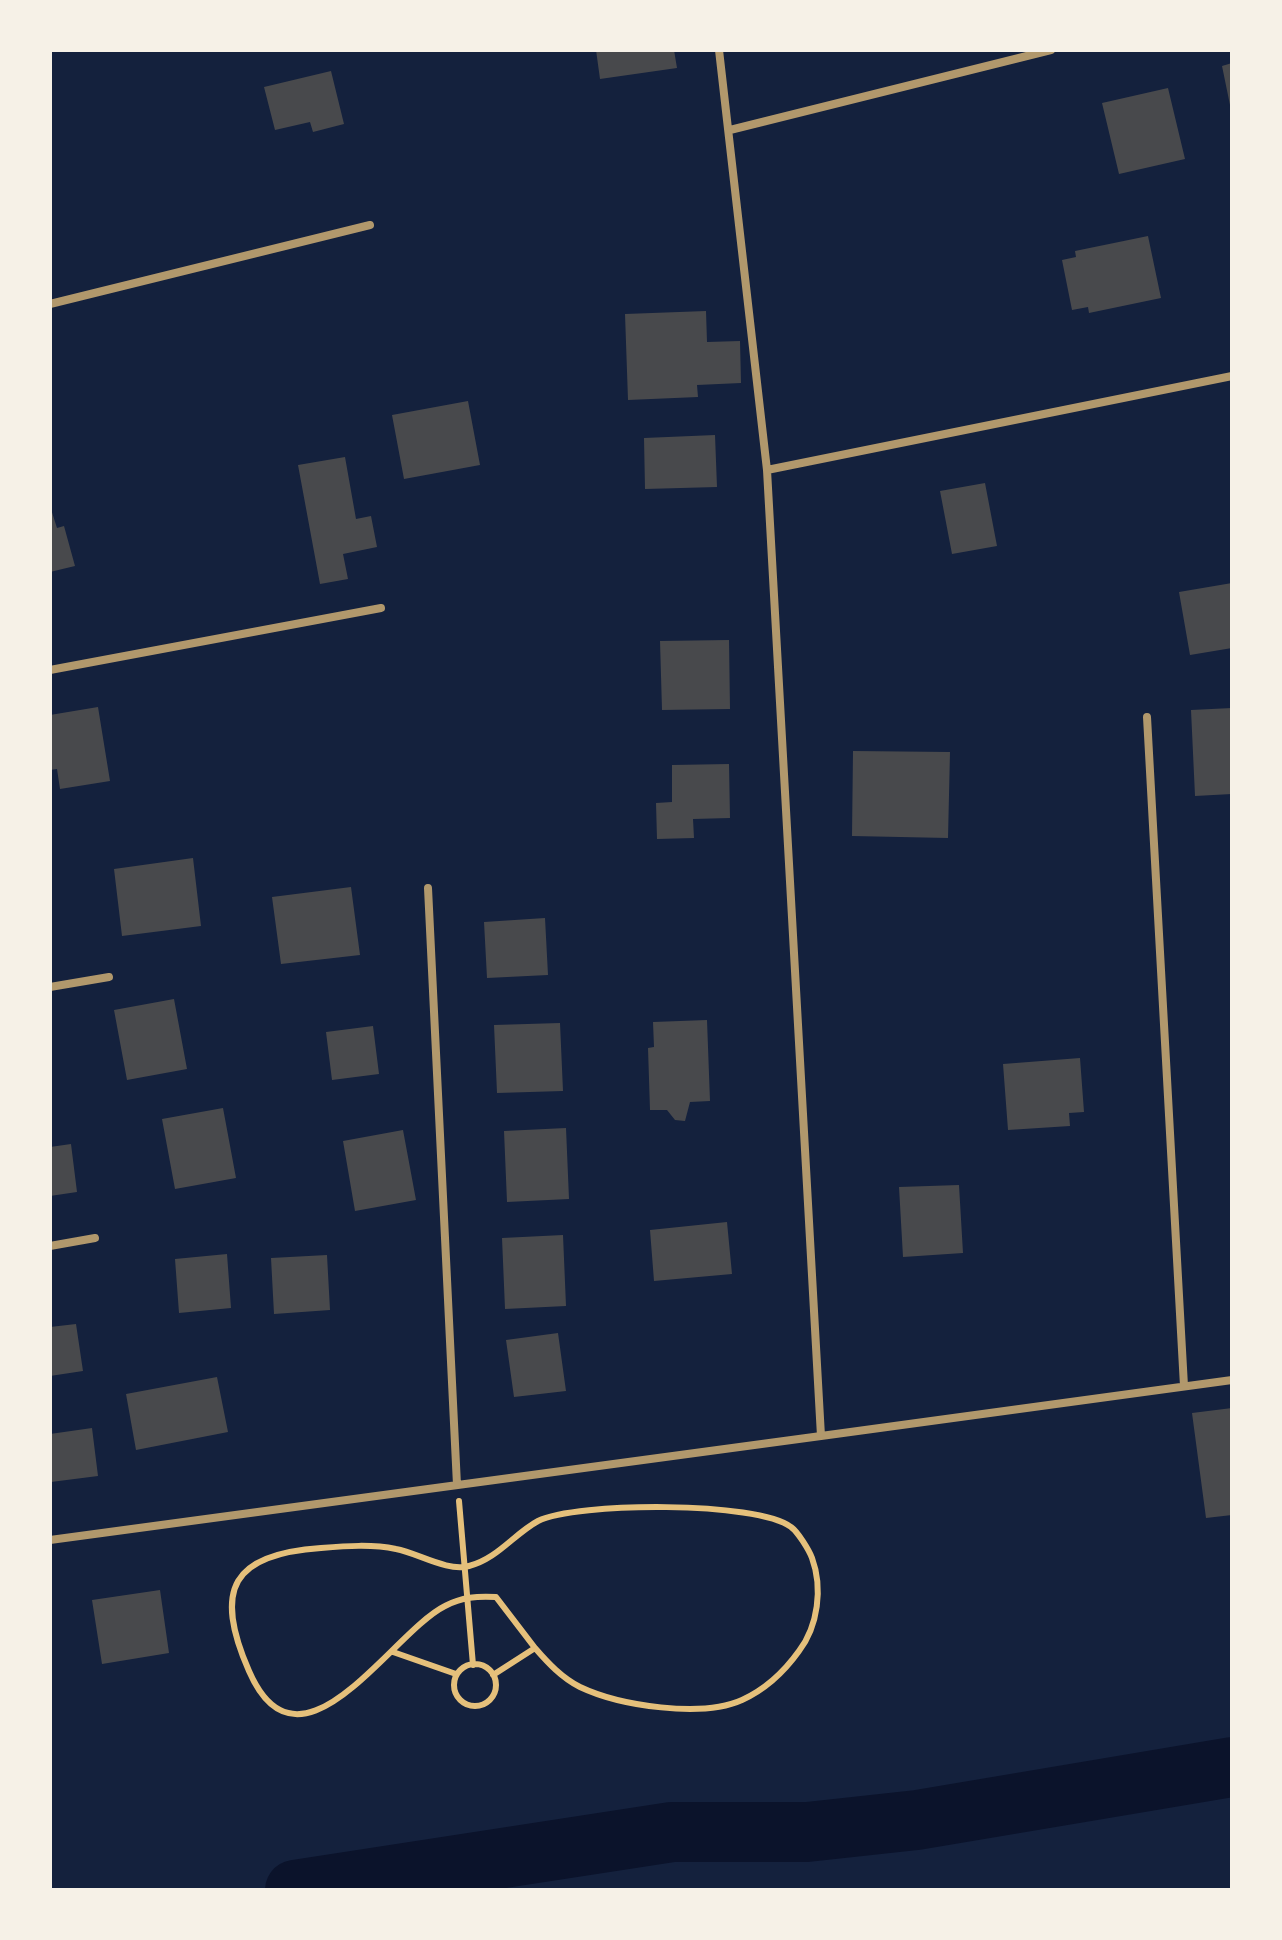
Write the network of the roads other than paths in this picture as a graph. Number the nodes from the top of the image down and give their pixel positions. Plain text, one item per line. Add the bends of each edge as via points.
1 (719, 50) edge
2 (1051, 50) edge
3 (730, 130) junction
4 (370, 225) dead end
5 (50, 304) edge
6 (1232, 376) edge
7 (767, 470) junction
8 (380, 608) dead end
9 (50, 670) edge
10 (1148, 717) dead end
11 (428, 888) dead end
12 (109, 977) dead end
13 (50, 987) edge
14 (95, 1238) dead end
15 (50, 1246) edge
16 (1232, 1380) edge
17 (1184, 1386) junction
18 (821, 1436) junction
19 (457, 1485) junction
20 (50, 1540) edge

1 - 3 lane
2 - 3 lane
3 - 7 lane
4 - 5 lane
6 - 7 lane
7 - 18 lane
8 - 9 lane
10 - 17 lane
11 - 19 lane
12 - 13 lane
14 - 15 lane
16 - 17 lane
17 - 18 lane
18 - 19 lane
19 - 20 lane

